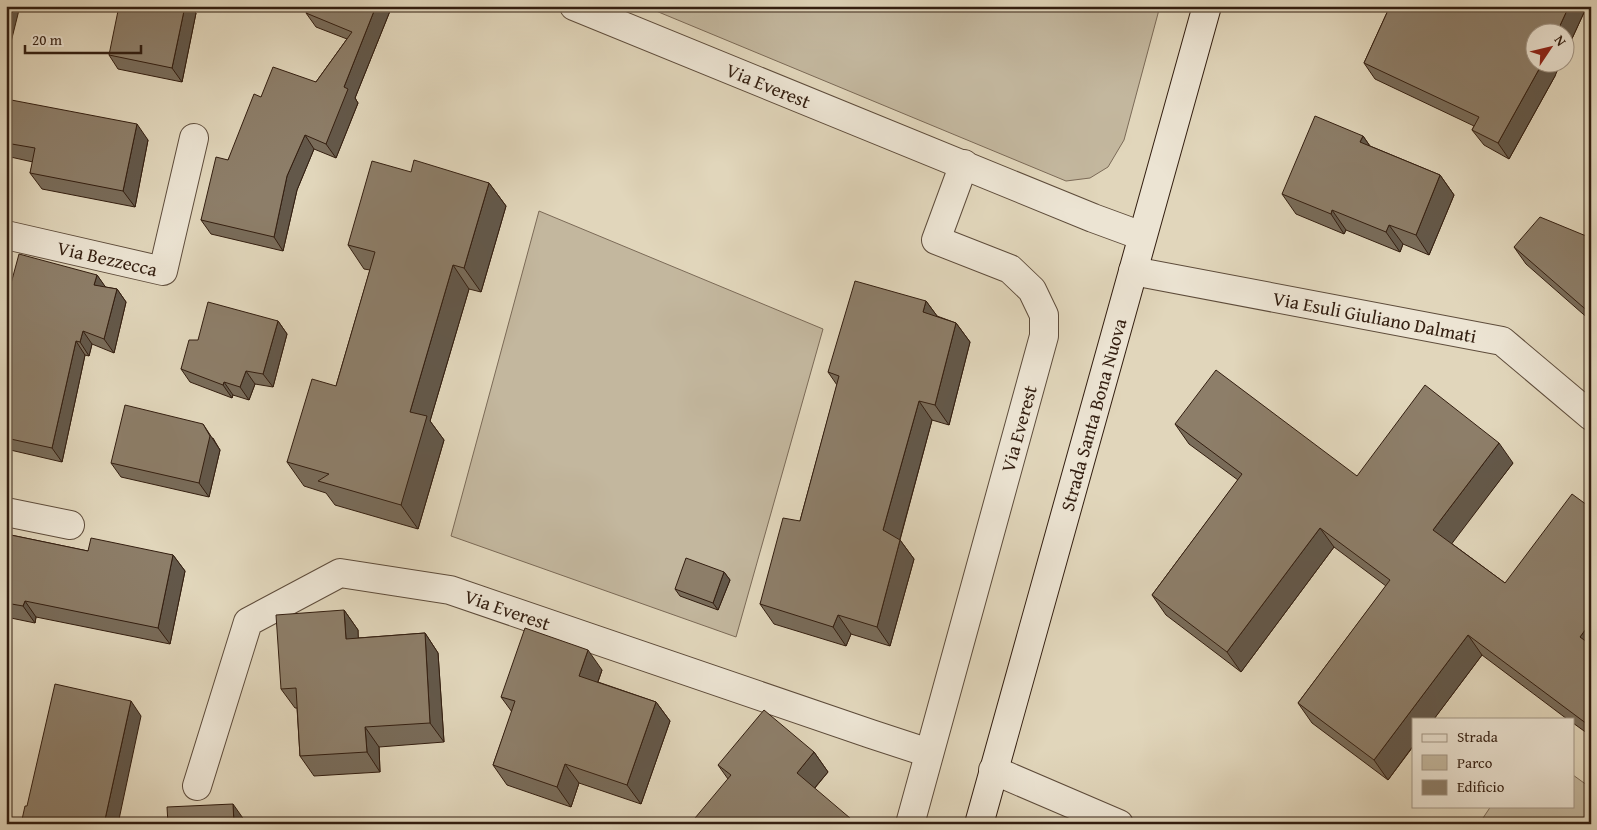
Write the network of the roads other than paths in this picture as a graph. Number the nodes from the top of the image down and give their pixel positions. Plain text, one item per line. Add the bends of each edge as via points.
1 (574, 6) edge
2 (1207, 6) edge
3 (194, 138) dead end
4 (964, 164) junction
5 (6, 235) edge
6 (1142, 236) junction
7 (1133, 271) junction
8 (1591, 416) edge
9 (6, 512) edge
10 (70, 525) dead end
11 (930, 753) junction
12 (993, 770) junction
13 (197, 786) dead end
14 (910, 824) edge
15 (979, 824) edge
16 (1119, 824) edge

1 - 4 street, Via Everest
2 - 6 street, Strada Santa Bona Nuova
3 - 5 street, Via Bezzecca via 164,271
4 - 6 street, Via Everest
4 - 11 street, Via Everest via 936,240 1010,269 1032,290 1044,315 1044,336
6 - 7 street, Strada Santa Bona Nuova
7 - 8 street, Via Esuli Giuliano Dalmati via 1502,341
7 - 12 street, Strada Santa Bona Nuova
9 - 10 street
11 - 13 street, Via Everest via 450,590 340,573 248,622
11 - 14 street, Via Everest
12 - 15 street, Strada Santa Bona Nuova
12 - 16 street

